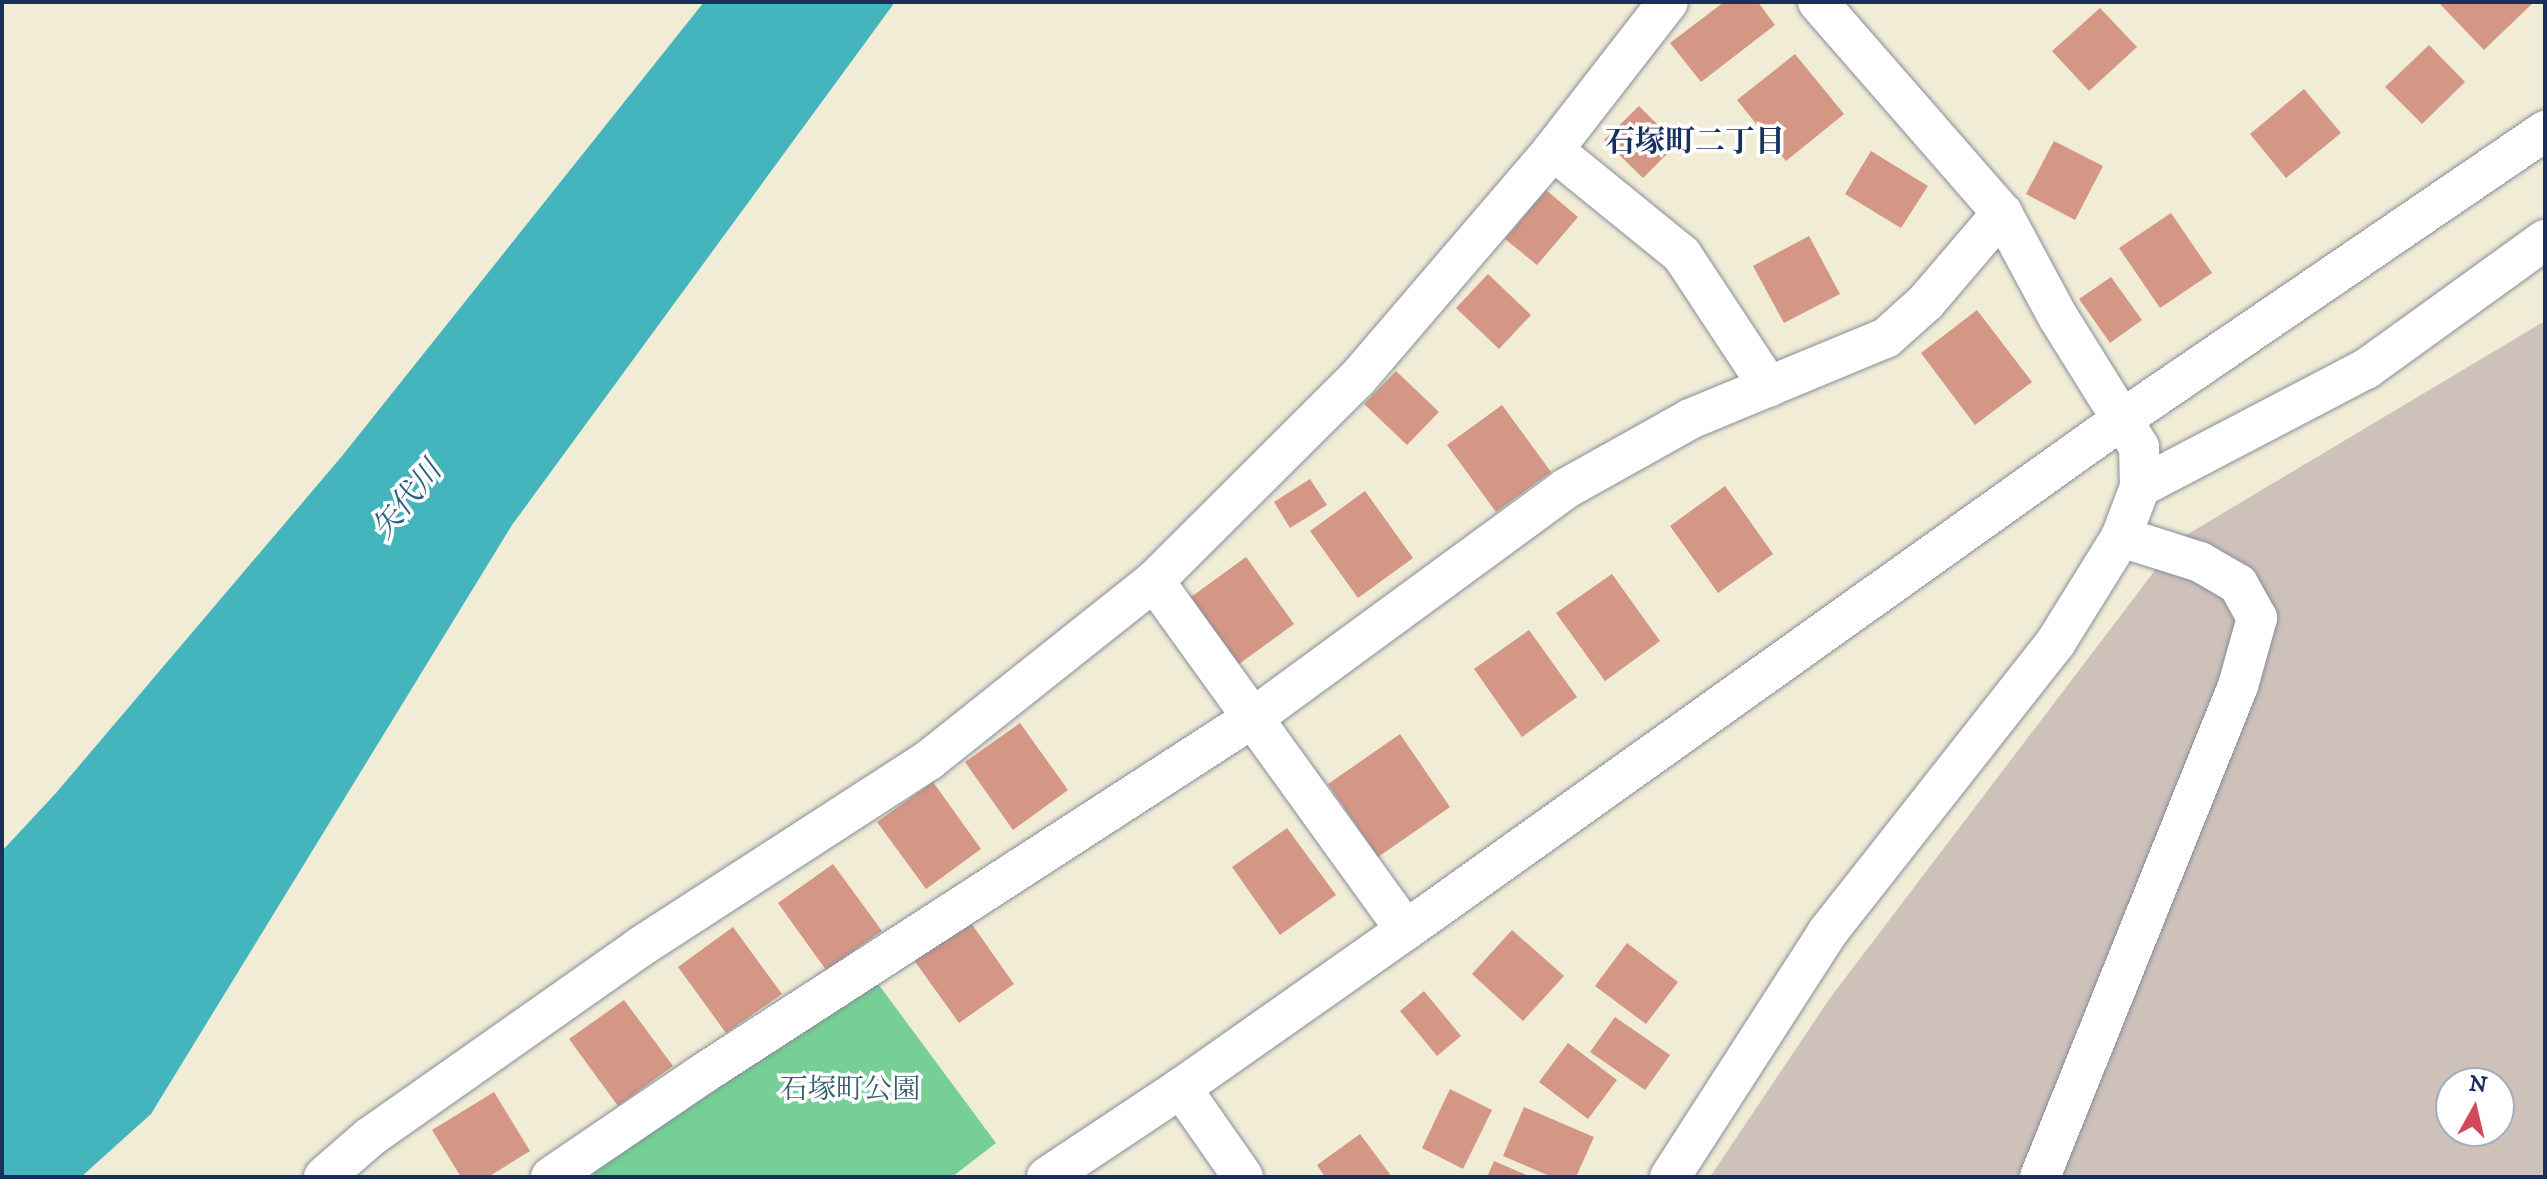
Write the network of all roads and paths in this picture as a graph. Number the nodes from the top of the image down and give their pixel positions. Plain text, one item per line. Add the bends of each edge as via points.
1 (1668, 2) edge
2 (1818, 2) edge
3 (2545, 131) edge
4 (1553, 150) junction
5 (2002, 213) junction
6 (2545, 240) edge
7 (1769, 387) junction
8 (2124, 418) junction
9 (2140, 487) junction
10 (2121, 537) junction
11 (1154, 581) junction
12 (1254, 717) junction
13 (1406, 930) junction
14 (1181, 1088) junction
15 (324, 1177) edge
16 (551, 1177) edge
17 (1047, 1177) edge
18 (1243, 1177) edge
19 (1670, 1177) edge
20 (2040, 1177) edge

1 - 4 street
2 - 5 street
3 - 8 street
4 - 7 street via 1682,255
4 - 11 street via 1357,379
5 - 7 street via 1926,302 1886,338
5 - 8 street via 2058,317
6 - 9 street via 2366,369
7 - 12 street via 1690,419 1565,489
8 - 9 street via 2139,447
8 - 13 street
9 - 10 street
10 - 19 street via 2056,642 1827,933
10 - 20 street via 2200,562 2238,584 2257,618 2238,686
11 - 12 street
11 - 15 street via 929,760 640,947 370,1137
12 - 13 street
12 - 16 street
13 - 14 street
14 - 17 street
14 - 18 street

